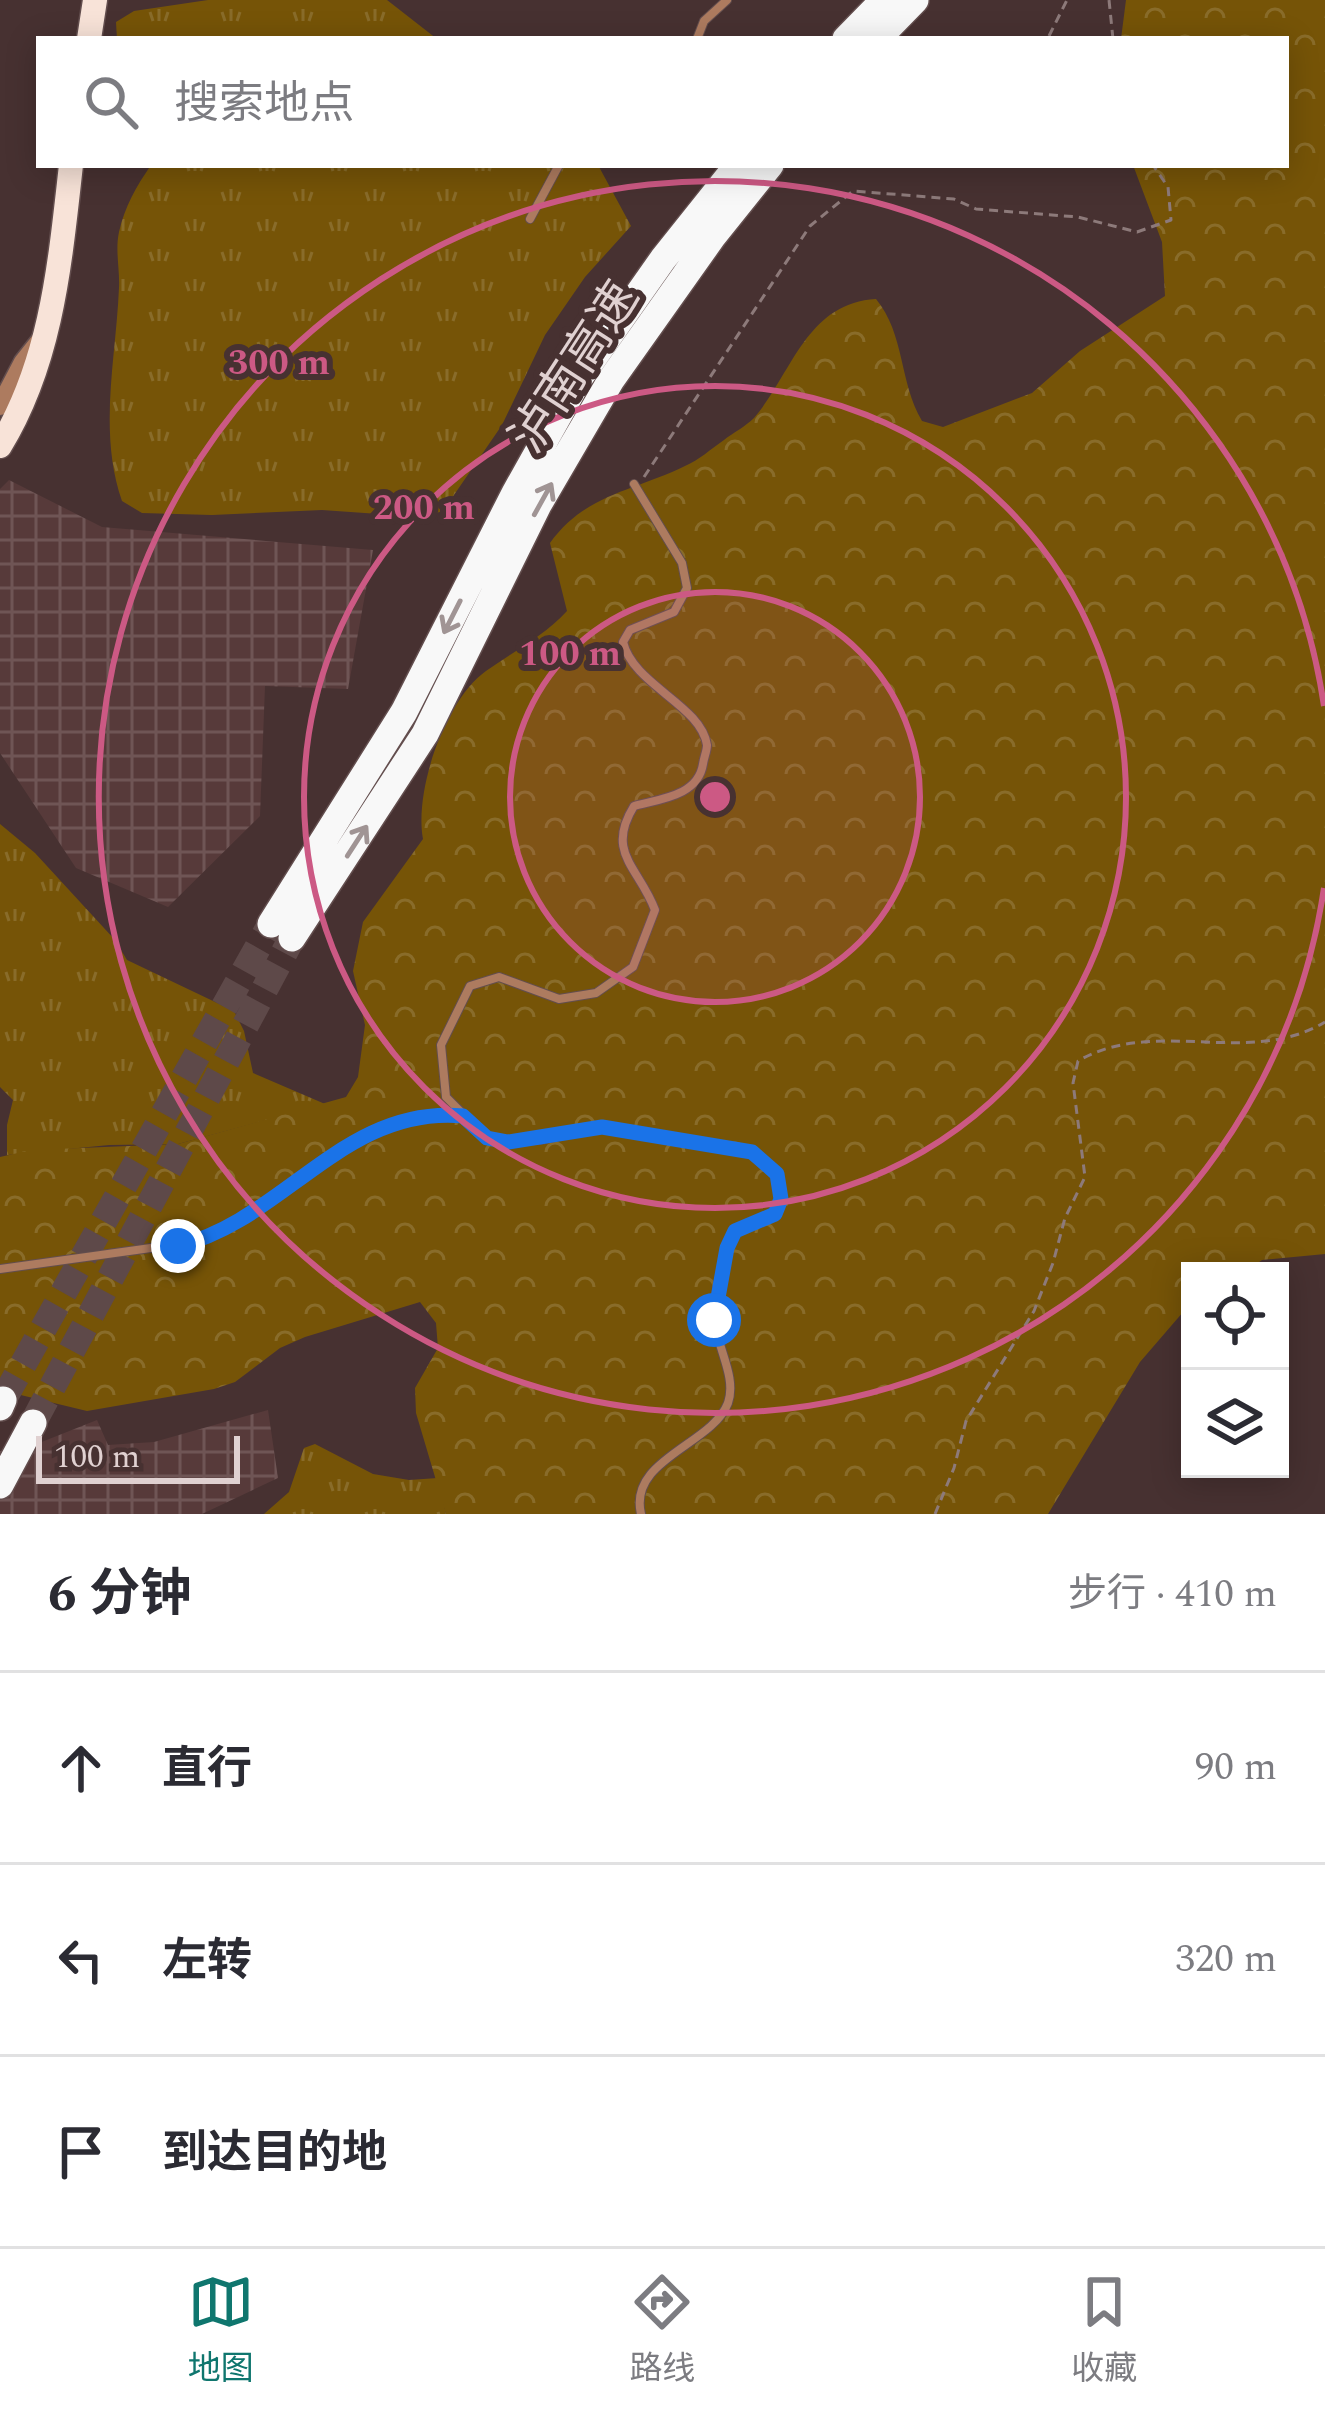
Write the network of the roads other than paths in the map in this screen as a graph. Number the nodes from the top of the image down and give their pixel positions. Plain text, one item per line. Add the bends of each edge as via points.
1 (95, 0) edge
2 (727, 0) edge
3 (884, 0) edge
4 (915, 0) edge
5 (89, 36) edge
6 (698, 36) edge
7 (849, 36) edge
8 (881, 36) edge
9 (71, 168) edge
10 (557, 168) edge
11 (736, 168) edge
12 (768, 168) edge
13 (530, 219) dead end
14 (46, 335) junction
15 (0, 406) edge
16 (0, 446) edge
17 (634, 484) road end
18 (463, 1116) junction
19 (0, 1269) edge
20 (33, 1423) tunnel mouth
21 (0, 1486) edge
22 (641, 1514) edge

1 - 5 highway
2 - 6 lane
3 - 7 highway
4 - 8 highway
9 - 14 highway
10 - 13 lane
11 -> 12 highway, 泸南高速 via 580,377 281,931 425,734 538,506 611,380
14 - 15 street
14 - 16 highway
17 - 18 lane via 682,563 687,588 674,612 631,630 623,642 627,660 695,723 707,744 701,774 680,795 634,806 622,826 624,859 655,910 633,967 596,993 559,999 500,976 470,986 441,1045 446,1097
18 - 19 lane via 364,1134 201,1241
18 - 22 lane via 487,1138 508,1142 602,1127 752,1152 777,1174 775,1214 735,1231 727,1248 714,1320 731,1390 726,1410 644,1480
20 - 21 highway

